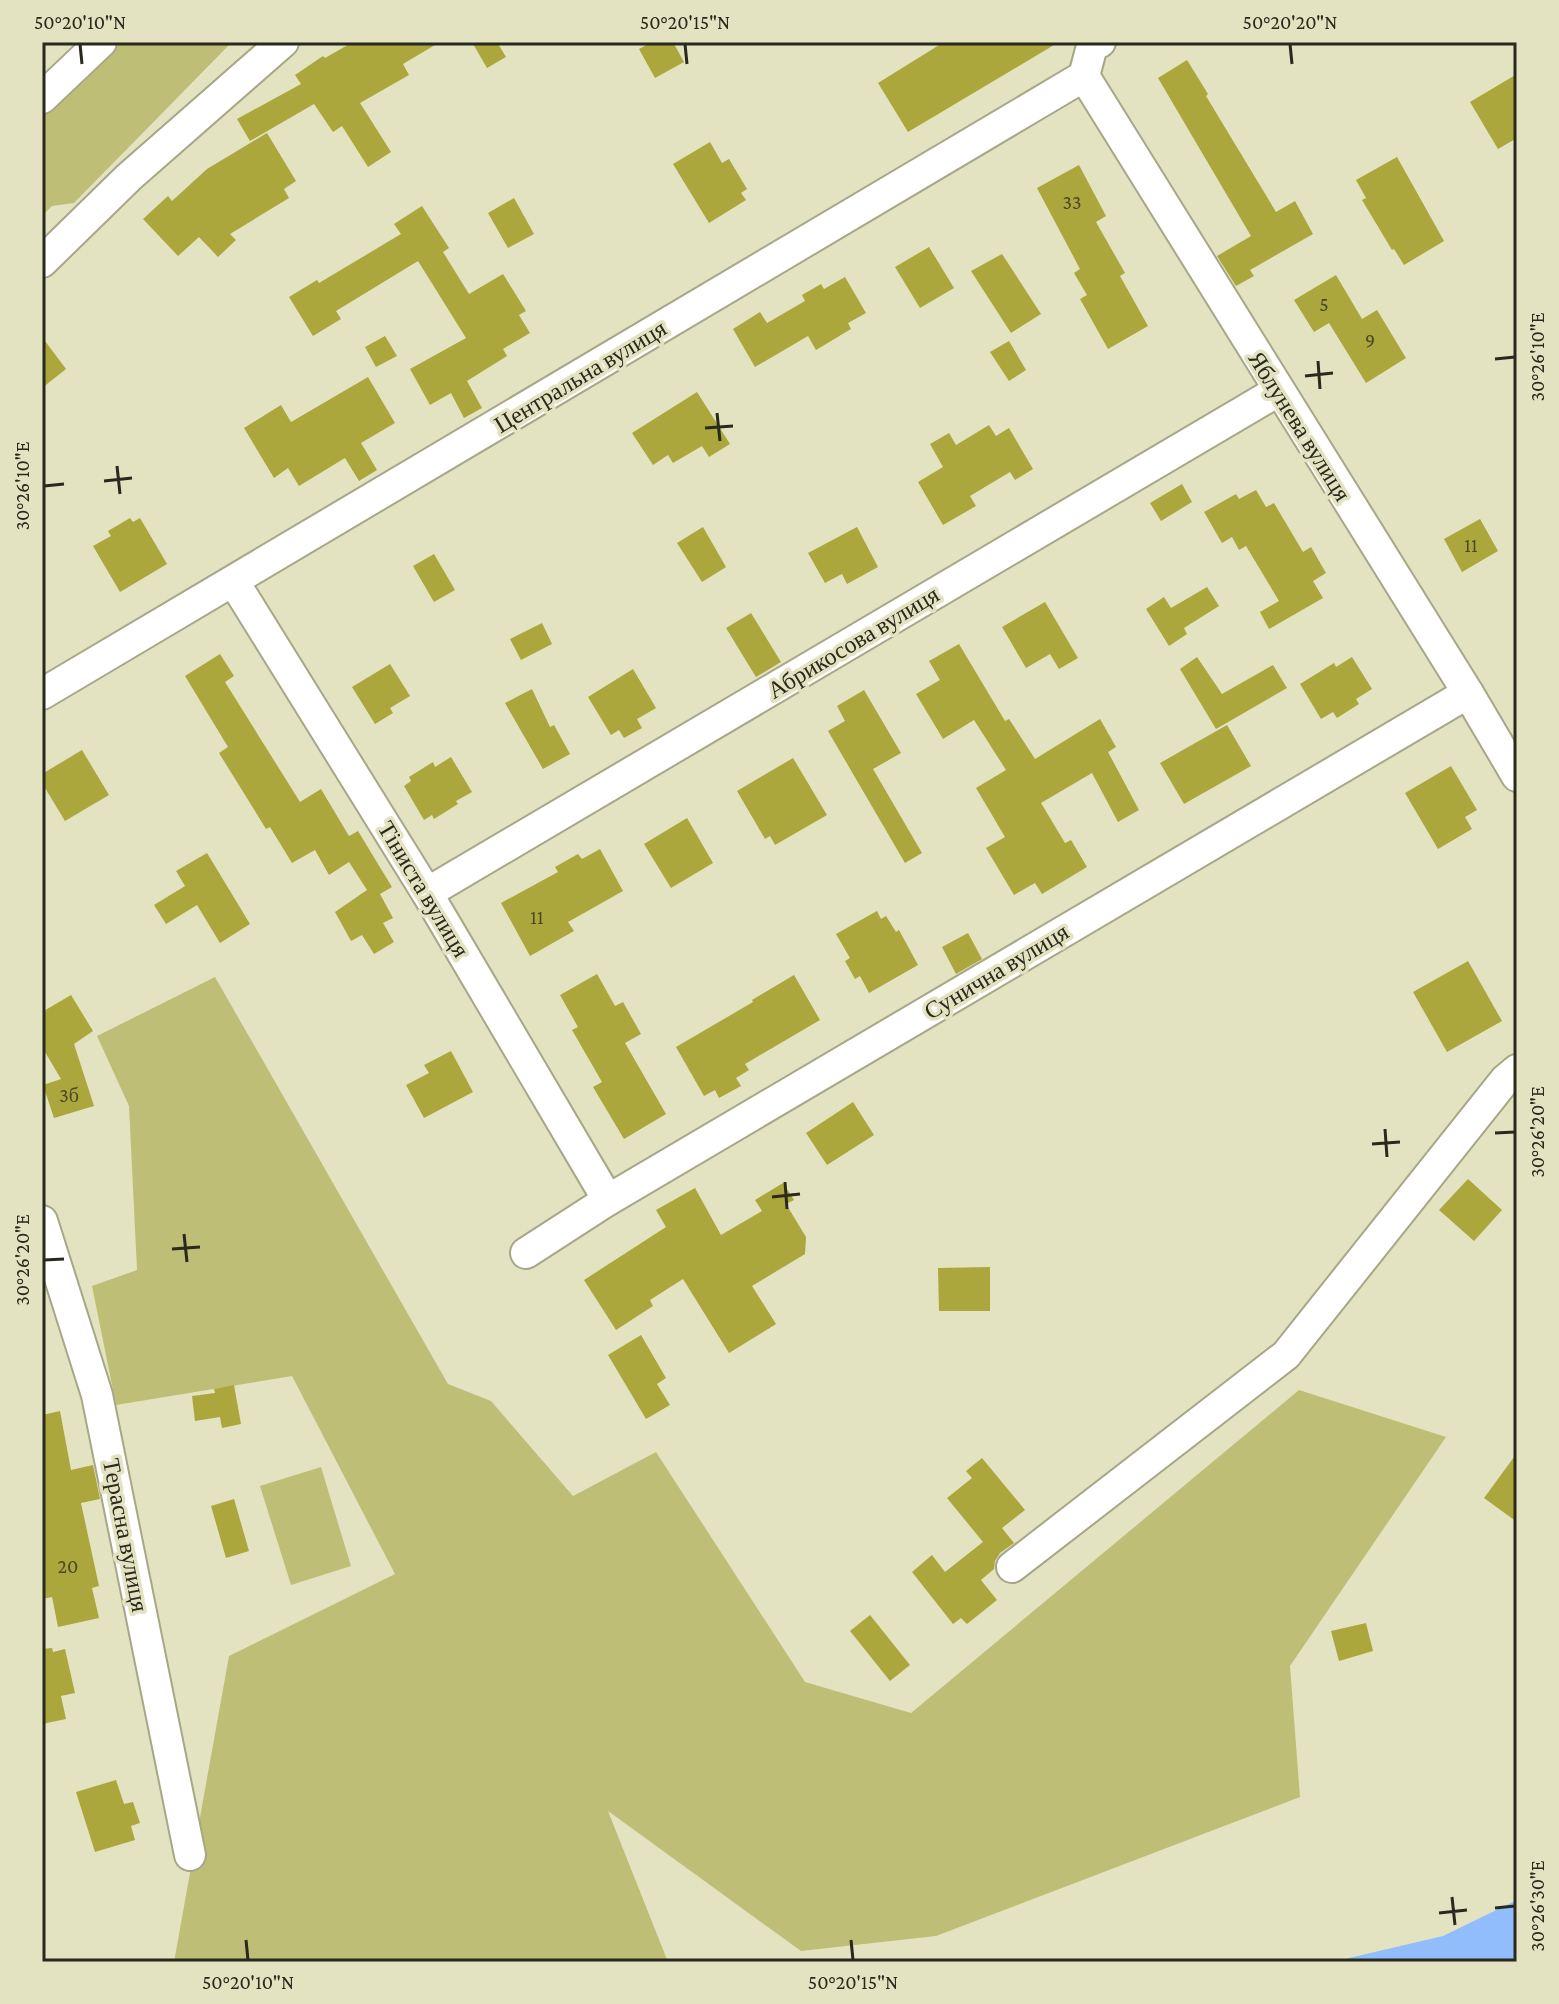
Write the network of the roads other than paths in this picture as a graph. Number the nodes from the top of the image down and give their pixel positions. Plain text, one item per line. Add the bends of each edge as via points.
1 (101, 42) edge
2 (283, 42) edge
3 (1094, 43) edge
4 (1084, 76) junction
5 (42, 98) edge
6 (42, 262) edge
7 (1278, 391) junction
8 (234, 582) junction
9 (1468, 693) junction
10 (42, 694) edge
11 (1517, 776) edge
12 (427, 893) junction
13 (1517, 1070) edge
14 (608, 1200) junction
15 (42, 1221) edge
16 (526, 1253) dead end
17 (1012, 1567) dead end
18 (190, 1855) dead end

1 - 5 street
2 - 6 street via 129,177
3 - 4 street
4 - 7 street, Яблунева вулиця
4 - 8 street, Центральна вулиця
7 - 9 street, Яблунева вулиця
7 - 12 street, Абрикосова вулиця
8 - 10 street, Центральна вулиця
8 - 12 street, Тіниста вулиця
9 - 11 street, Яблунева вулиця
9 - 14 street, Сунична вулиця
12 - 14 street, Тіниста вулиця
13 - 17 street via 1286,1355
14 - 16 street, Сунична вулиця
15 - 18 street, Терасна вулиця via 97,1395

